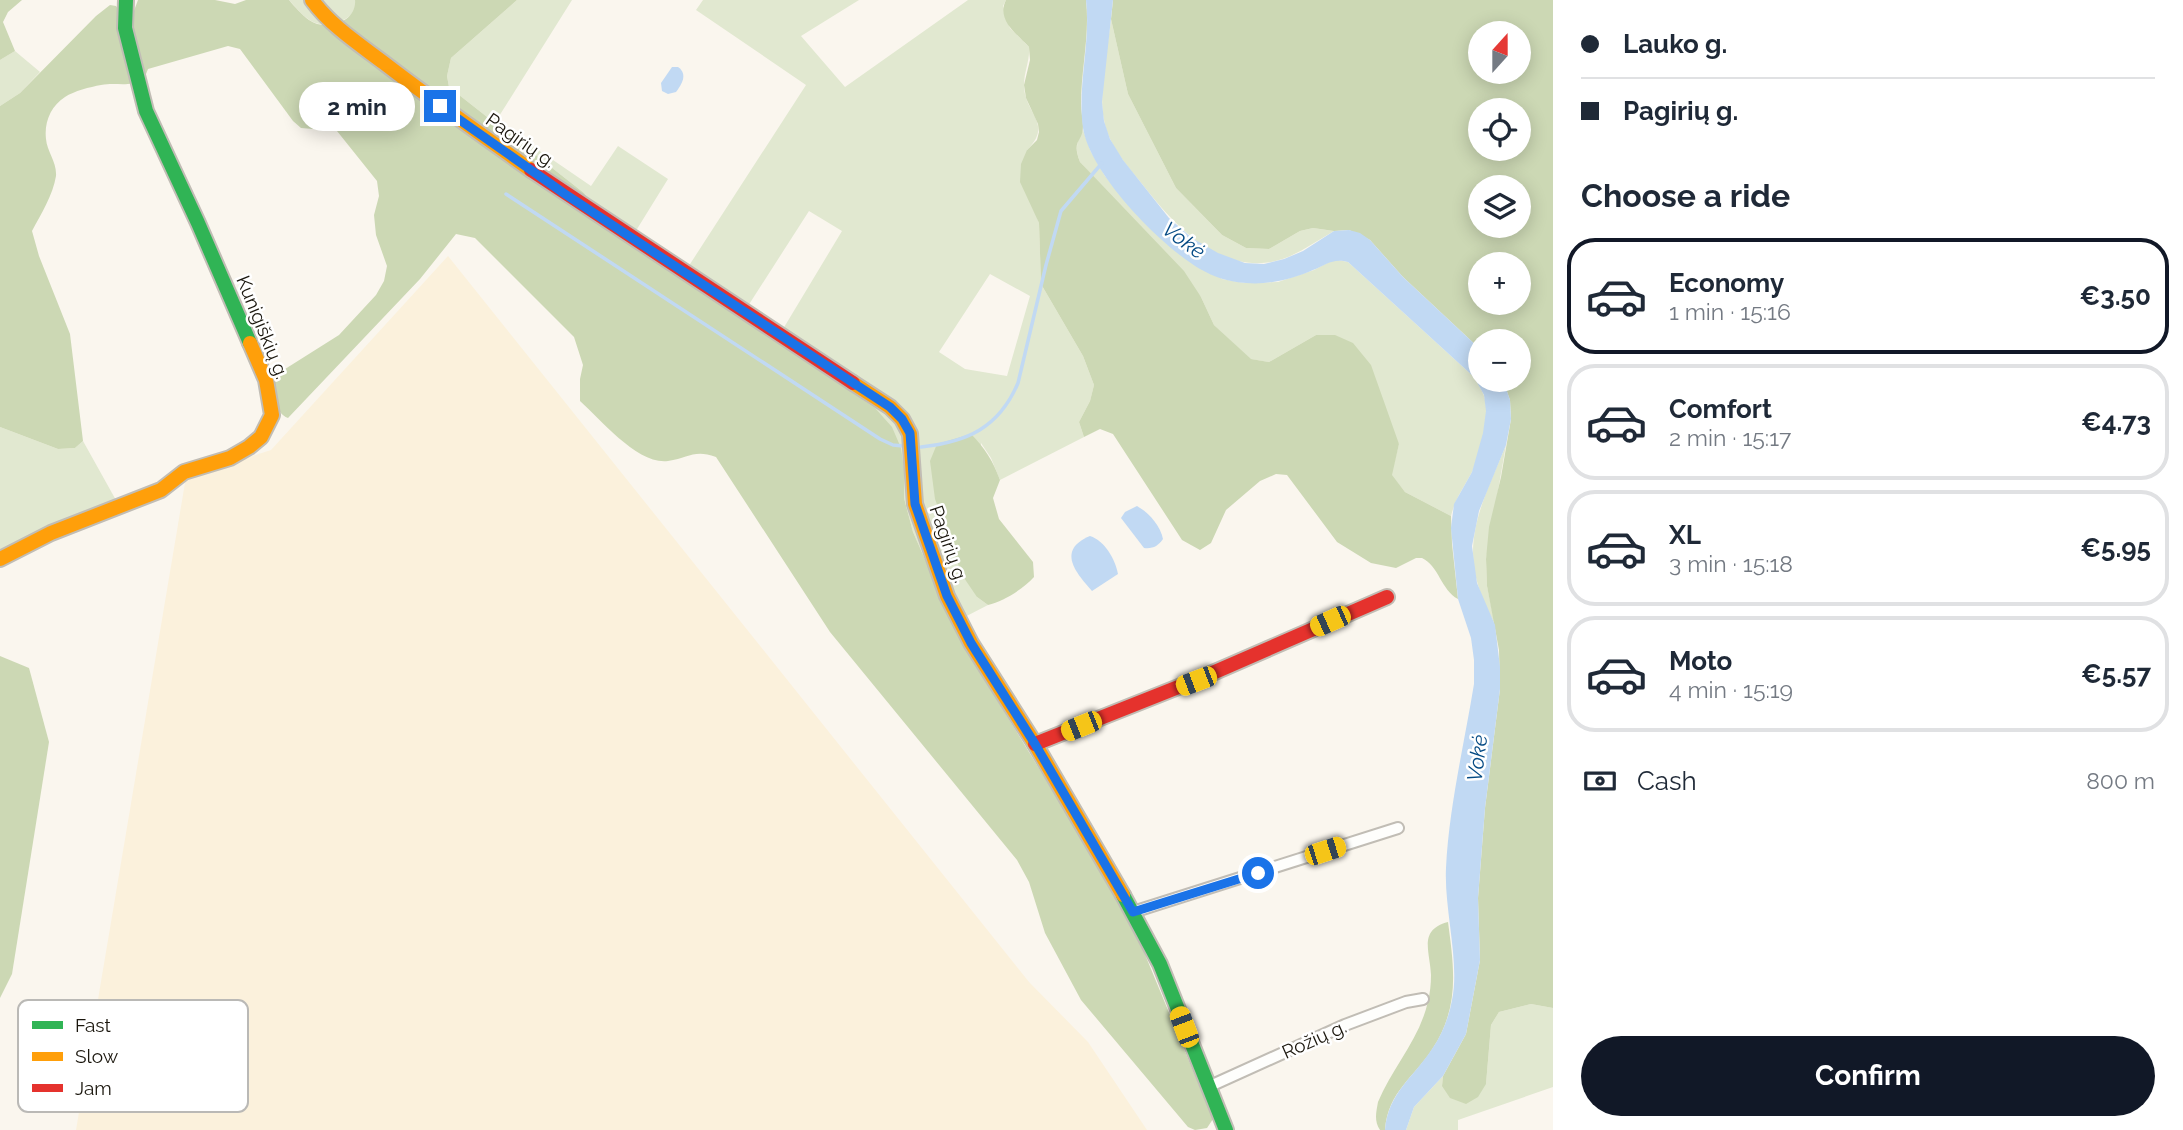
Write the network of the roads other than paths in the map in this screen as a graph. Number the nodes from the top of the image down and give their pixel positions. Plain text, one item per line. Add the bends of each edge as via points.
1 (126, 0) edge
2 (312, 0) edge
3 (0, 559) edge
4 (1387, 597) dead end
5 (1035, 744) junction
6 (1398, 828) dead end
7 (1133, 912) junction
8 (1423, 999) dead end
9 (1208, 1087) junction
10 (1226, 1130) edge

1 - 3 street, Kunigiškių g. via 125,28 145,111 265,380 272,415 261,437 230,458 184,472 161,490 51,533
2 - 5 street, Pagirių g. via 341,30 440,106 902,419 910,433 915,504 947,596
4 - 5 street via 1196,681
5 - 7 street, Pagirių g.
6 - 7 street
7 - 9 street, Pagirių g. via 1160,964
8 - 9 street, Rožių g. via 1345,1025
9 - 10 street, Pagirių g.

